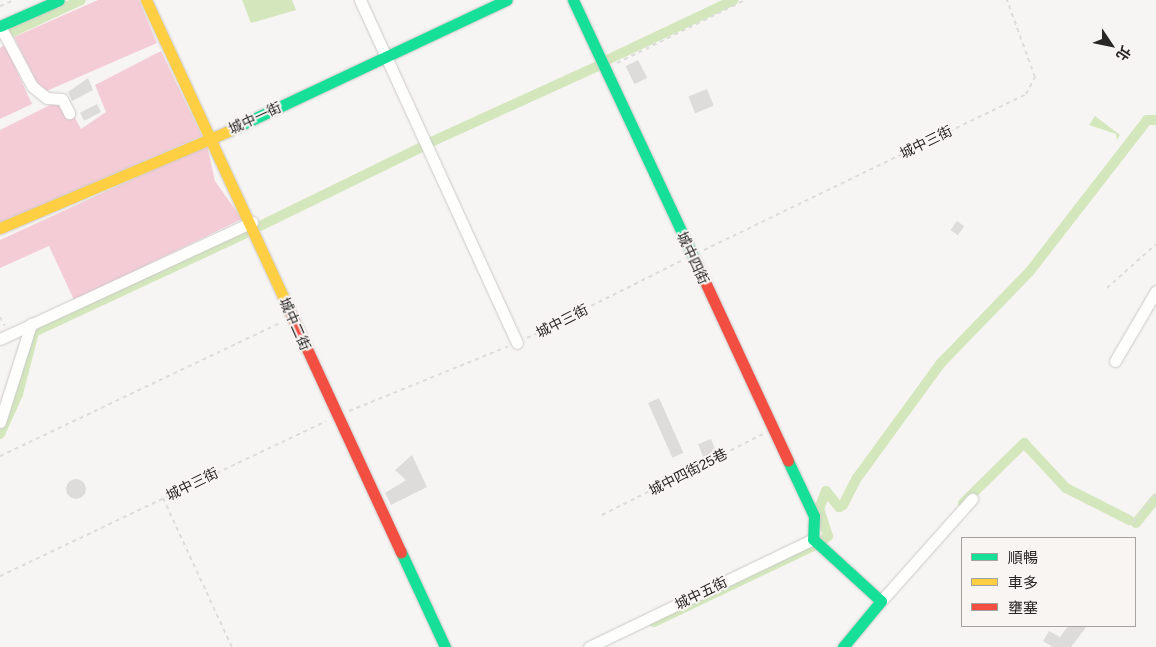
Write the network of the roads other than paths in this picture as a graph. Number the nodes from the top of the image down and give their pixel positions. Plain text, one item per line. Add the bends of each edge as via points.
1 (59, 0) edge
2 (146, 0) edge
3 (360, 0) edge
4 (507, 0) edge
5 (573, 0) edge
6 (0, 26) edge
7 (386, 58) junction
8 (69, 113) dead end
9 (213, 138) junction
10 (252, 222) junction
11 (0, 228) edge
12 (1156, 291) edge
13 (31, 324) junction
14 (0, 339) edge
15 (518, 343) road end
16 (1115, 361) dead end
17 (0, 422) edge
18 (972, 500) dead end
19 (813, 539) junction
20 (882, 601) junction
21 (444, 647) edge
22 (589, 647) edge
23 (843, 647) edge

1 - 6 street
2 - 9 street, 城中二街
3 - 7 street
4 - 7 street, 城中一街
5 - 19 street, 城中四街 via 814,516
6 - 8 street via 32,86 47,98 62,99
7 - 9 street, 城中一街
7 - 15 street
9 - 10 street, 城中二街
9 - 11 street, 城中一街
10 - 13 street
10 - 21 street, 城中二街 via 291,318
12 - 16 street
13 - 14 street
13 - 17 street
18 - 20 street
19 - 20 street
19 - 22 street, 城中五街
20 - 23 street

